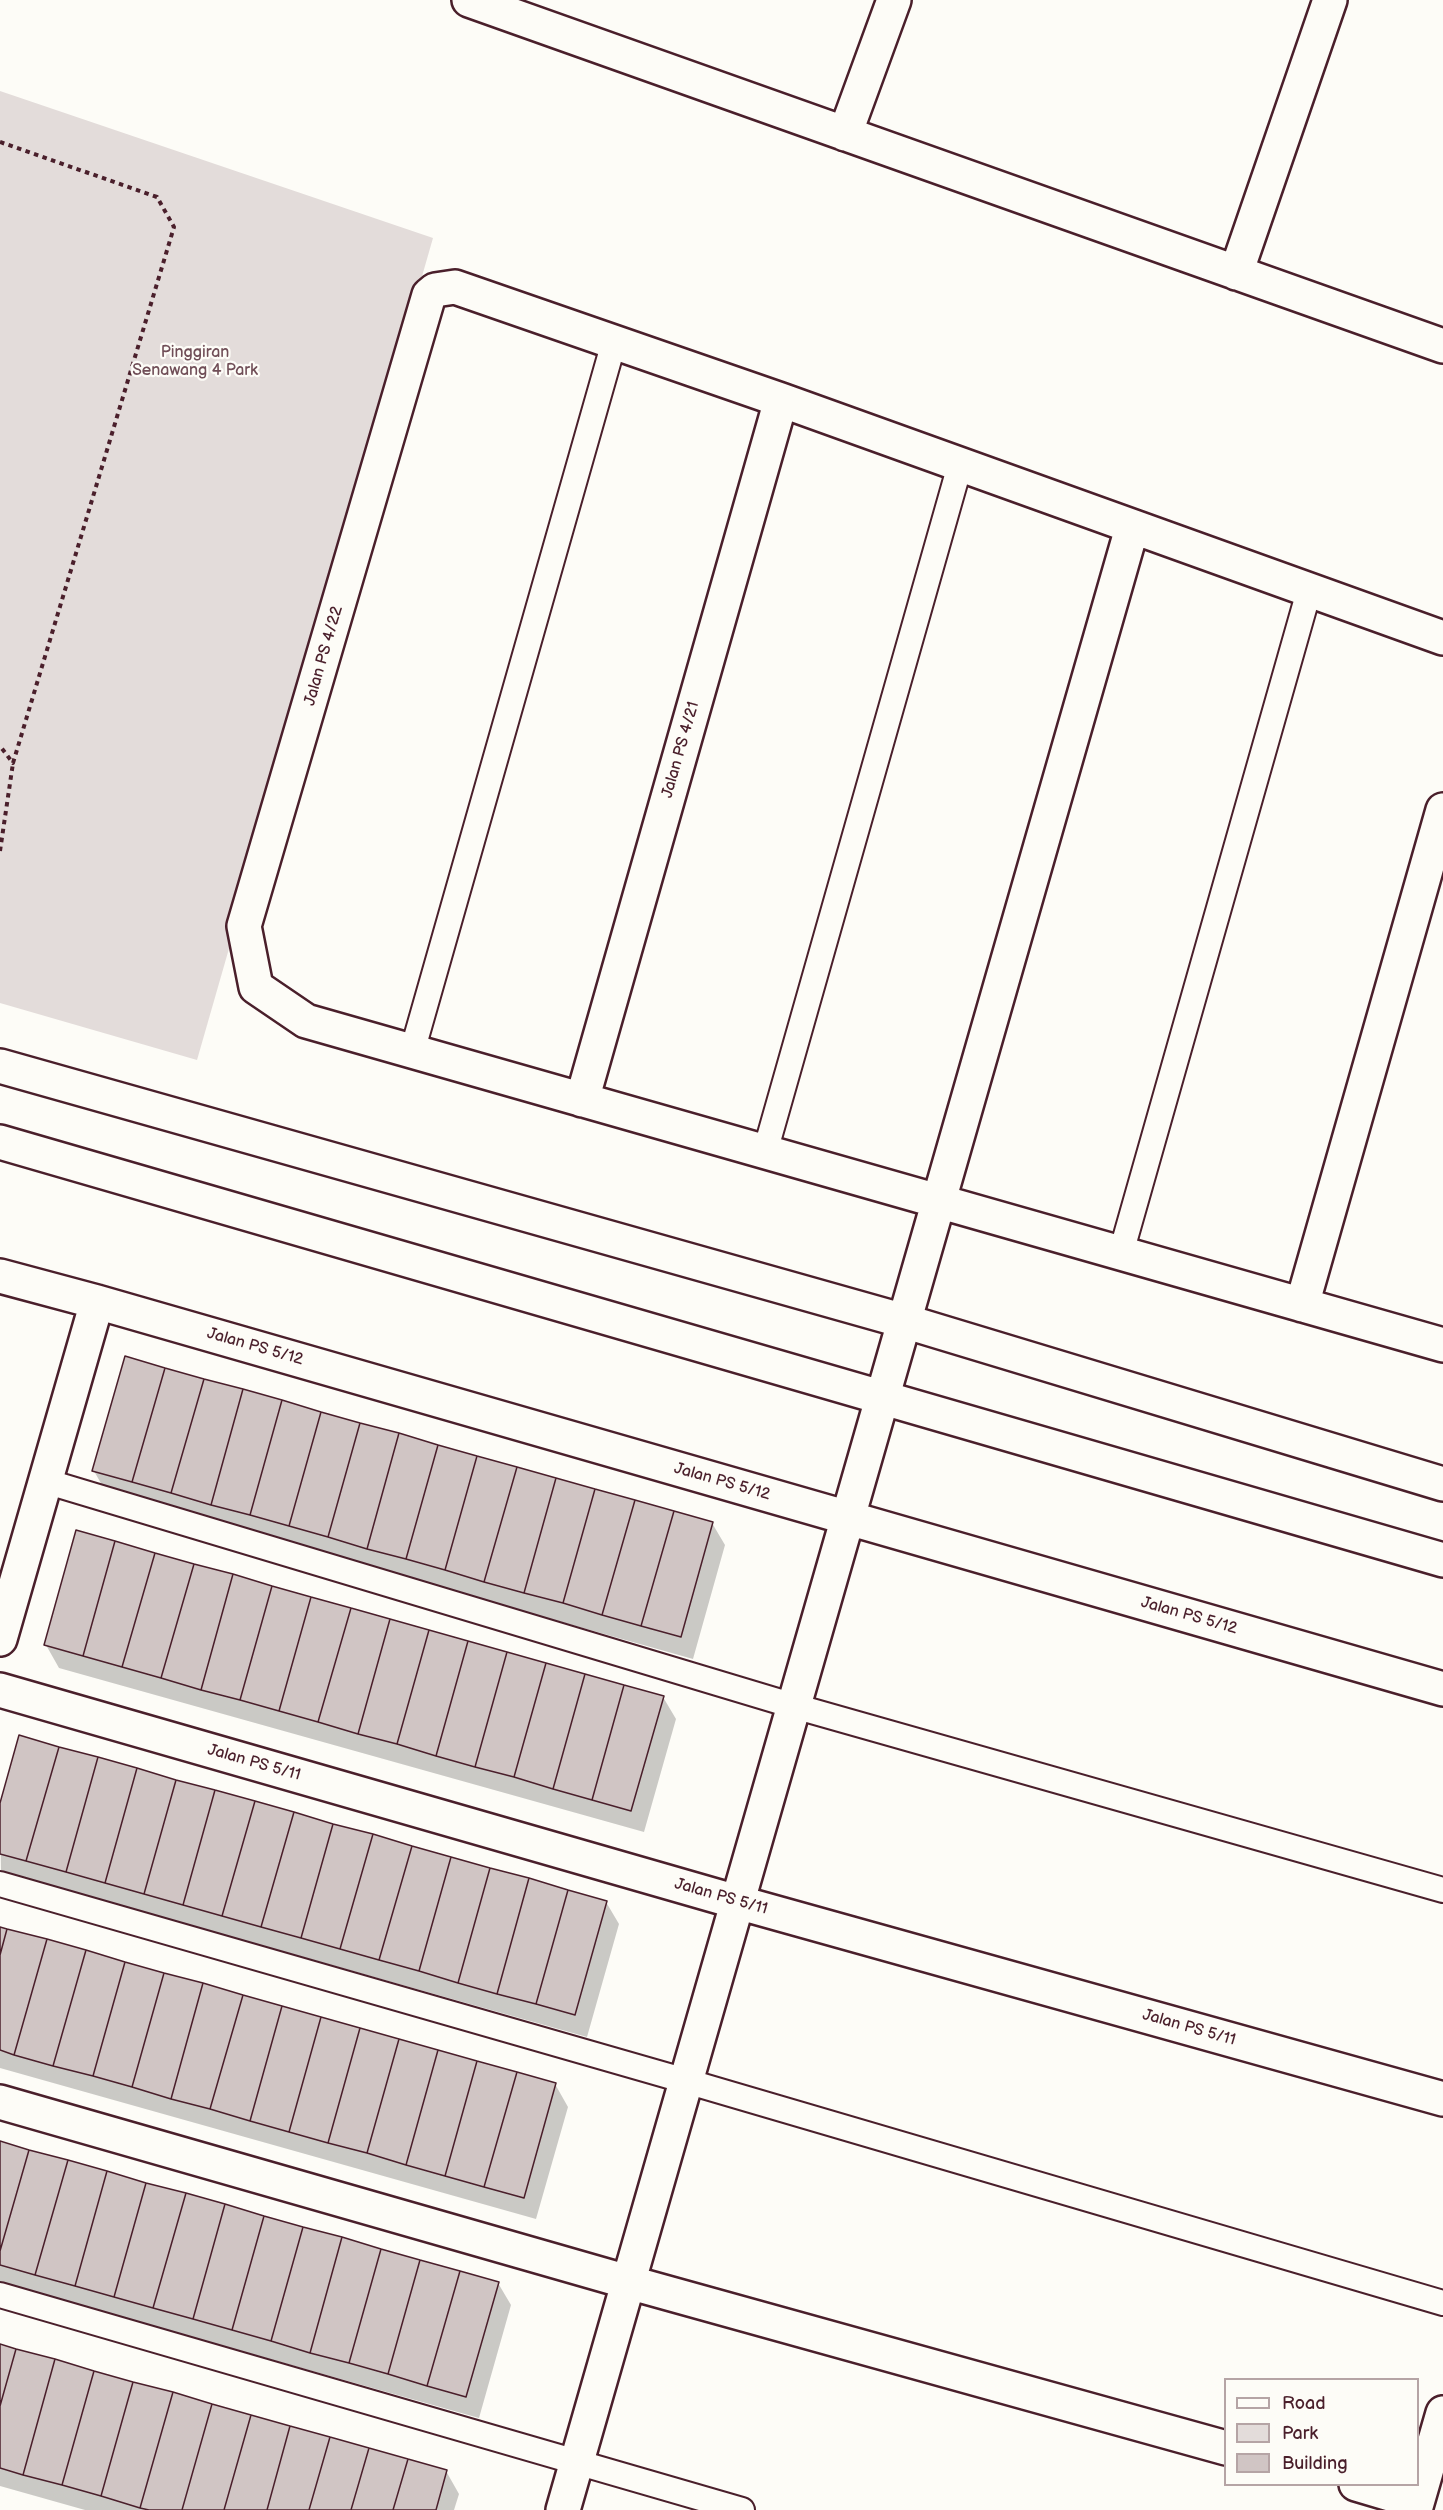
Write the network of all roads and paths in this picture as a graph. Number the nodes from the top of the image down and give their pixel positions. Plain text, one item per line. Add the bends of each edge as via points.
1 (894, 0) edge
2 (1330, 0) edge
3 (476, 1) edge
4 (845, 134) junction
5 (0, 142) edge
6 (1236, 273) junction
7 (614, 342) junction
8 (1443, 346) edge
9 (781, 400) junction
10 (960, 465) junction
11 (1132, 528) junction
12 (1309, 591) junction
13 (1443, 638) edge
14 (0, 746) edge
15 (13, 763) junction
16 (1443, 810) edge
17 (0, 851) edge
18 (412, 1052) junction
19 (0, 1066) edge
20 (582, 1100) junction
21 (0, 1142) edge
22 (765, 1152) junction
23 (940, 1202) junction
24 (1121, 1253) junction
25 (0, 1276) edge
26 (97, 1302) junction
27 (1302, 1305) junction
28 (904, 1321) junction
29 (1443, 1345) edge
30 (882, 1399) junction
31 (45, 1481) junction
32 (1443, 1484) edge
33 (848, 1518) junction
34 (1443, 1560) edge
35 (0, 1639) edge
36 (1443, 1689) edge
37 (0, 1690) edge
38 (794, 1706) junction
39 (0, 1884) edge
40 (1443, 1890) edge
41 (737, 1902) junction
42 (686, 2081) junction
43 (1443, 2099) edge
44 (0, 2102) edge
45 (628, 2282) junction
46 (0, 2295) edge
47 (1443, 2303) edge
48 (1443, 2413) edge
49 (1224, 2447) edge
50 (576, 2463) junction
51 (1361, 2486) edge
52 (1416, 2506) edge
53 (563, 2510) edge
54 (742, 2510) edge

1 - 4 street
2 - 6 street
3 - 4 street
4 - 6 street
5 - 15 path via 157,197 174,227
6 - 8 street
7 - 9 street
7 - 18 lane
7 - 18 street, Jalan PS 4/22 via 455,287 435,290 429,295 244,926 256,987 306,1021
9 - 10 street
9 - 20 street, Jalan PS 4/21
10 - 11 street
10 - 22 lane
11 - 12 street
11 - 23 street
12 - 13 street
12 - 24 lane
14 - 15 path
15 - 17 path
16 - 27 street
18 - 20 street
19 - 28 street
20 - 22 street
21 - 30 street
22 - 23 street
23 - 24 street
23 - 28 street
24 - 27 street
25 - 26 street, Jalan PS 5/12
26 - 31 street
26 - 33 street, Jalan PS 5/12
27 - 29 street
28 - 30 street
28 - 32 street
30 - 33 street
30 - 34 street
31 - 35 street
31 - 38 lane
33 - 36 street, Jalan PS 5/12
33 - 38 street
37 - 41 street, Jalan PS 5/11
38 - 40 lane
38 - 41 street
39 - 42 lane
41 - 42 street
41 - 43 street, Jalan PS 5/11
42 - 45 street
42 - 47 lane
44 - 45 street
45 - 49 street
45 - 50 street
46 - 50 lane
48 - 52 street
50 - 53 street
50 - 54 lane
51 - 52 street

